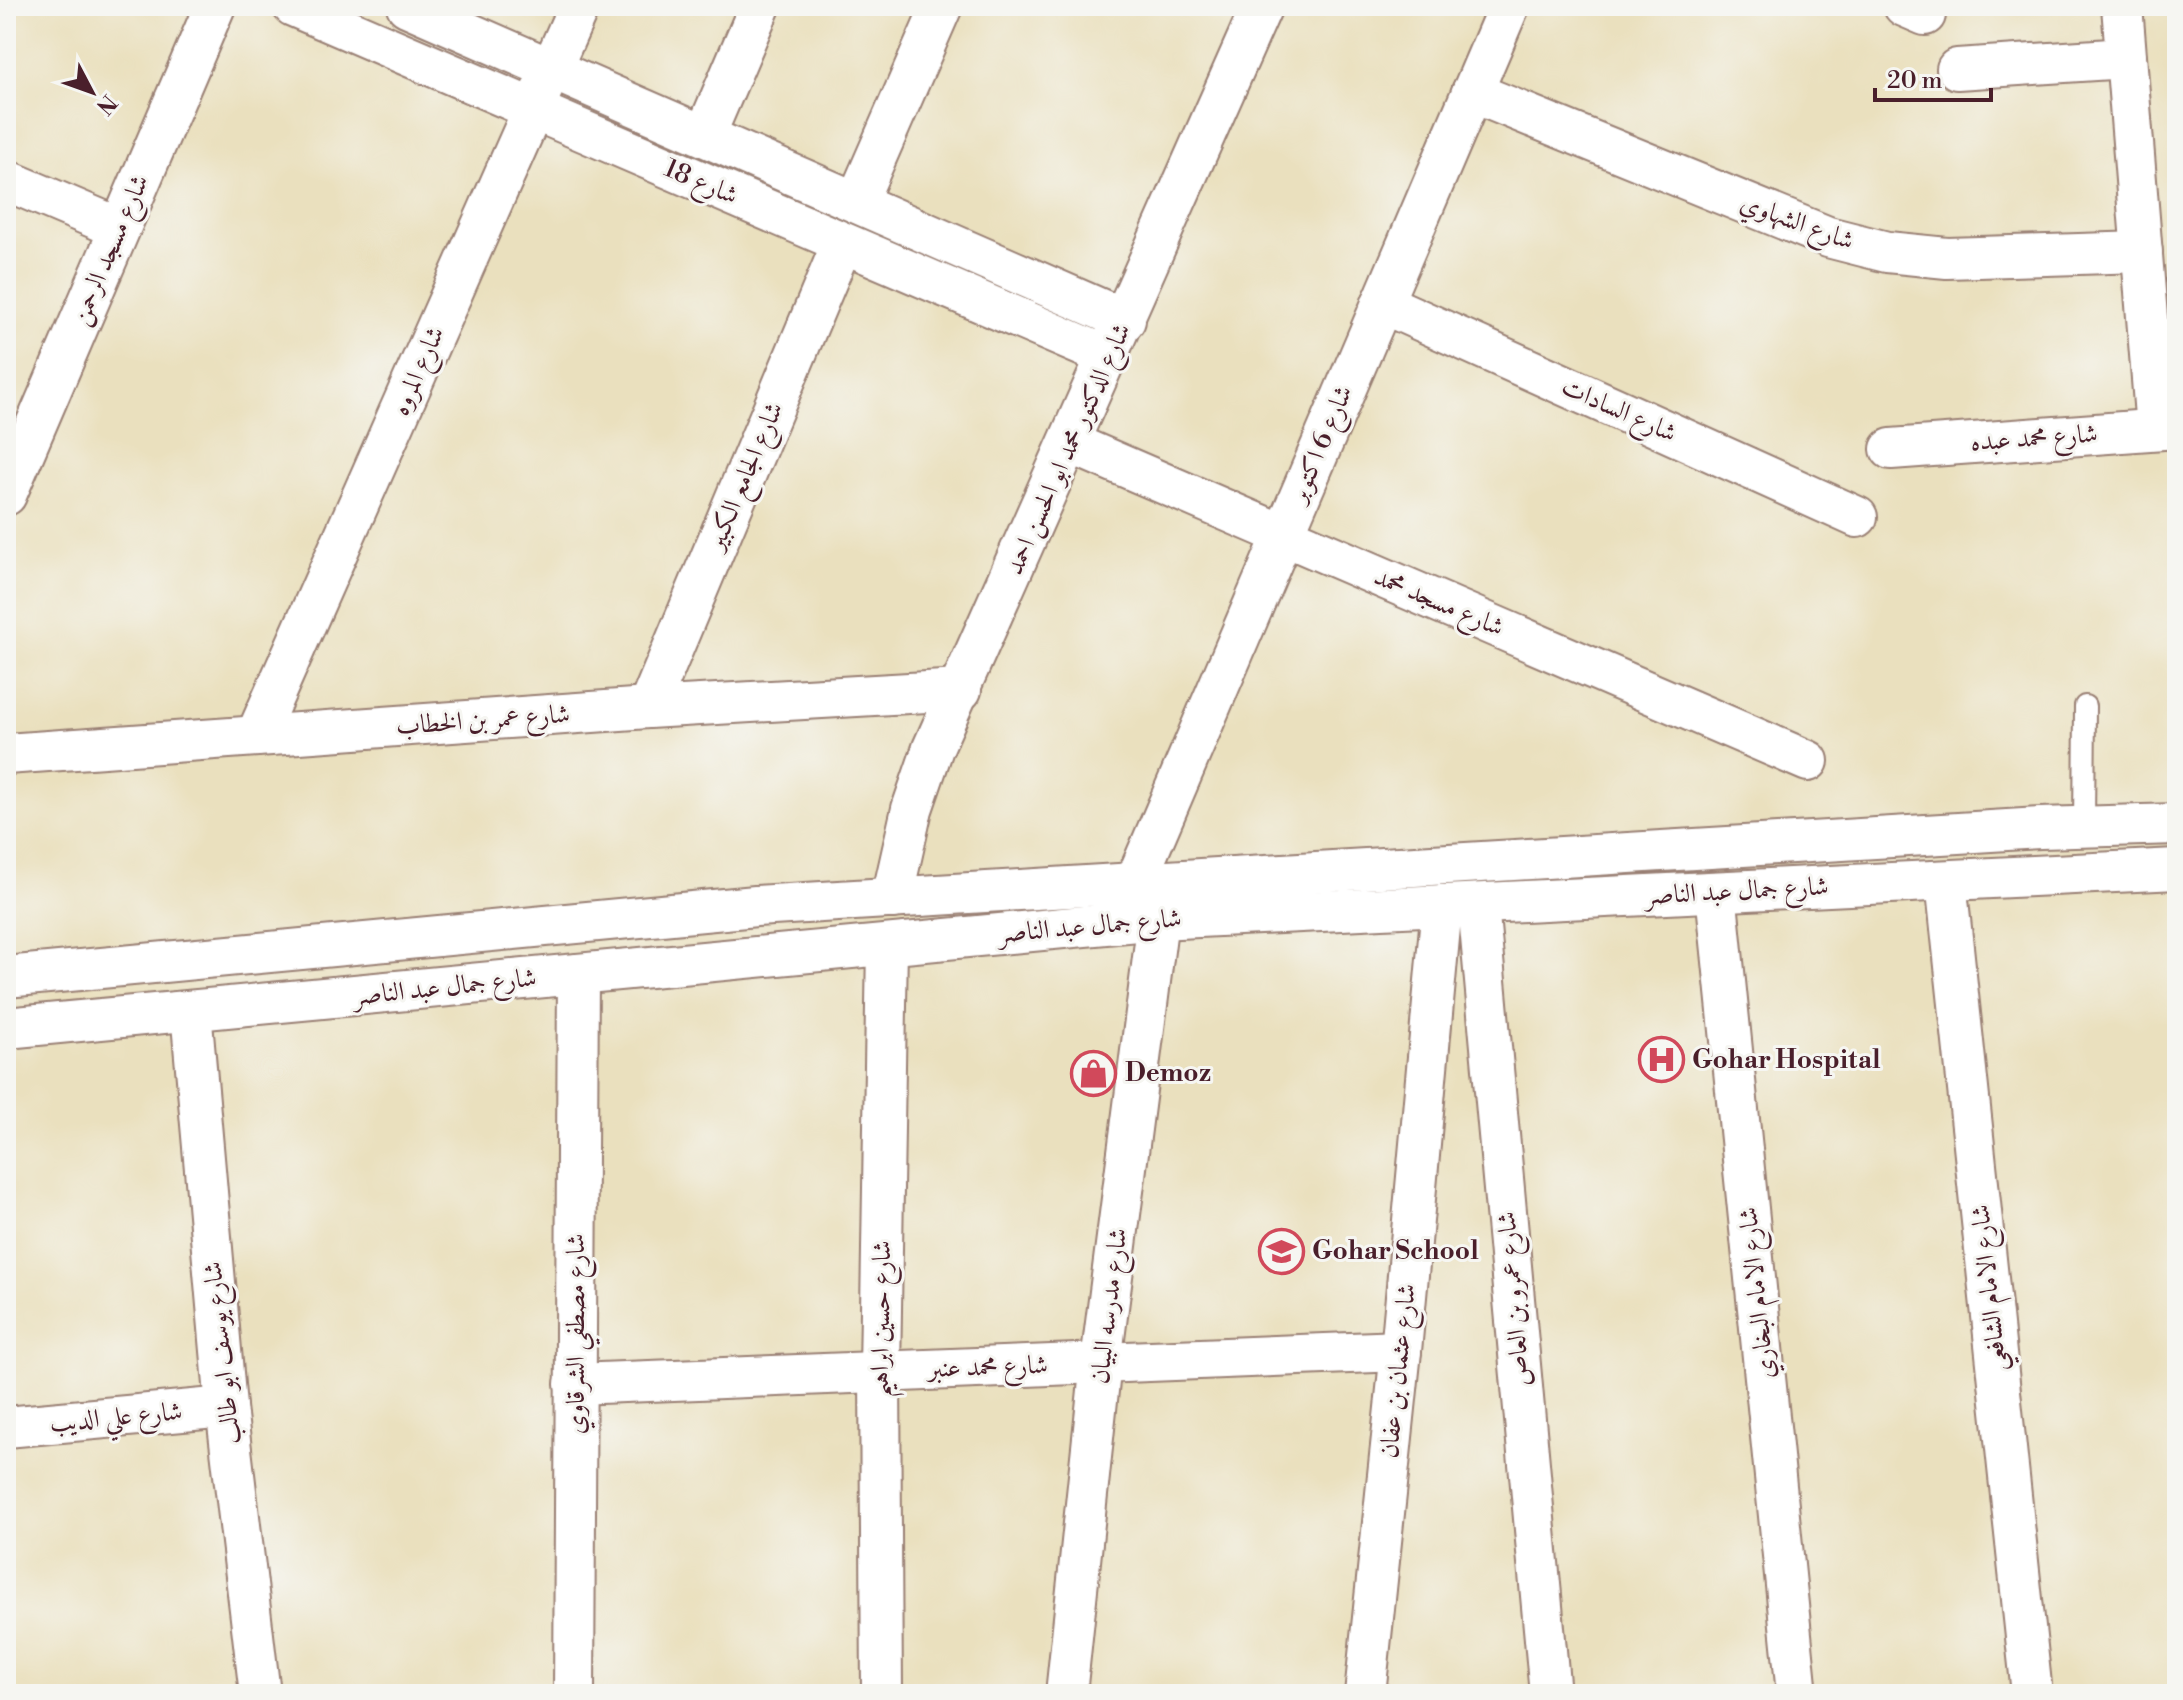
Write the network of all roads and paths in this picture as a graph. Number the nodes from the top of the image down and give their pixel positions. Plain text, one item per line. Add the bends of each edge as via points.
1 (215, 6) edge
2 (293, 6) edge
3 (407, 6) edge
4 (579, 6) edge
5 (760, 6) edge
6 (942, 6) edge
7 (1262, 6) edge
8 (1509, 6) edge
9 (2122, 6) edge
10 (2126, 58) junction
11 (552, 69) junction
12 (1957, 69) dead end
13 (1472, 92) junction
14 (535, 110) junction
15 (705, 135) junction
16 (6, 180) edge
17 (857, 201) junction
18 (119, 228) junction
19 (842, 244) junction
20 (2142, 252) junction
21 (1382, 303) junction
22 (1125, 320) junction
23 (1109, 357) junction
24 (2167, 429) edge
25 (1070, 443) junction
26 (1891, 449) dead end
27 (6, 495) edge
28 (1857, 517) dead end
29 (1282, 535) junction
30 (961, 690) junction
31 (2085, 706) dead end
32 (648, 708) junction
33 (256, 736) junction
34 (6, 754) edge
35 (1808, 761) dead end
36 (2177, 824) edge
37 (2084, 827) junction
38 (2177, 869) edge
39 (1946, 881) junction
40 (1135, 883) junction
41 (1716, 892) junction
42 (892, 898) junction
43 (1460, 904) junction
44 (1158, 919) junction
45 (887, 945) junction
46 (578, 974) junction
47 (6, 977) edge
48 (191, 1011) junction
49 (6, 1028) edge
50 (1401, 1351) junction
51 (1101, 1362) junction
52 (880, 1371) junction
53 (575, 1384) junction
54 (226, 1407) junction
55 (6, 1427) edge
56 (260, 1694) edge
57 (574, 1694) edge
58 (882, 1694) edge
59 (1066, 1694) edge
60 (1365, 1694) edge
61 (1550, 1694) edge
62 (1797, 1694) edge
63 (2032, 1694) edge

1 - 18 street, شارع مسجد الرحمن
2 - 14 street, شارع 18
3 - 11 street, شارع 18
4 - 11 street, شارع المروه
5 - 15 street
6 - 17 street
7 - 22 street, شارع الدكتور محمد ابو الحسن احمد
8 - 13 street, شارع 6 اكتوبر
9 - 10 street
10 - 12 street
10 - 20 street
11 - 14 street, شارع المروه
11 - 15 street, شارع 18
13 - 20 street, شارع الشهاوي via 1828,237 1887,252 1947,258
13 - 21 street, شارع 6 اكتوبر
14 - 19 street, شارع 18
14 - 33 street, شارع المروه
15 - 17 street, شارع 18
16 - 18 street
17 - 22 street, شارع 18
18 - 27 street, شارع مسجد الرحمن
19 - 23 street, شارع 18
19 - 32 street, شارع الجامع الكبير
20 - 24 street
21 - 28 street, شارع السادات
21 - 29 street, شارع 6 اكتوبر
22 - 23 street, شارع الدكتور محمد ابو الحسن احمد
23 - 25 street, شارع الدكتور محمد ابو الحسن احمد
24 - 26 street, شارع محمد عبده
25 - 29 street, شارع مسجد محمد
25 - 30 street, شارع الدكتور محمد ابو الحسن احمد
29 - 35 street, شارع مسجد محمد
29 - 40 street, شارع 6 اكتوبر
30 - 32 street, شارع عمر بن الخطاب
30 - 42 street, شارع الدكتور محمد ابو الحسن احمد via 912,809
31 - 37 lane
32 - 33 street, شارع عمر بن الخطاب
33 - 34 street, شارع عمر بن الخطاب
36 - 37 street, شارع جمال عبد الناصر
37 - 40 street, شارع جمال عبد الناصر
38 - 39 street, شارع جمال عبد الناصر
39 - 41 street, شارع جمال عبد الناصر
39 - 63 street, شارع الامام الشافعي
40 - 42 street, شارع جمال عبد الناصر
41 - 43 street, شارع جمال عبد الناصر
41 - 62 street, شارع الامام البخاري
42 - 47 street, شارع جمال عبد الناصر via 756,906
43 - 44 street, شارع جمال عبد الناصر
43 - 50 street, شارع عثمان بن عفان
43 - 61 street, شارع عمرو بن العاص
44 - 45 street, شارع جمال عبد الناصر
44 - 51 street, شارع مدرسه البيان
45 - 46 street, شارع جمال عبد الناصر
45 - 52 street, شارع حسين ابراهيم
46 - 48 street, شارع جمال عبد الناصر
46 - 53 street, شارع مصطفي الشرقاوي
48 - 49 street, شارع جمال عبد الناصر
48 - 54 street, شارع يوسف ابو طالب
50 - 51 street, شارع محمد عنبر
50 - 60 street, شارع عثمان بن عفان
51 - 52 street, شارع محمد عنبر
51 - 59 street, شارع مدرسه البيان
52 - 53 street, شارع محمد عنبر
52 - 58 street, شارع حسين ابراهيم
53 - 57 street, شارع مصطفي الشرقاوي
54 - 55 street, شارع علي الديب
54 - 56 street, شارع يوسف ابو طالب

